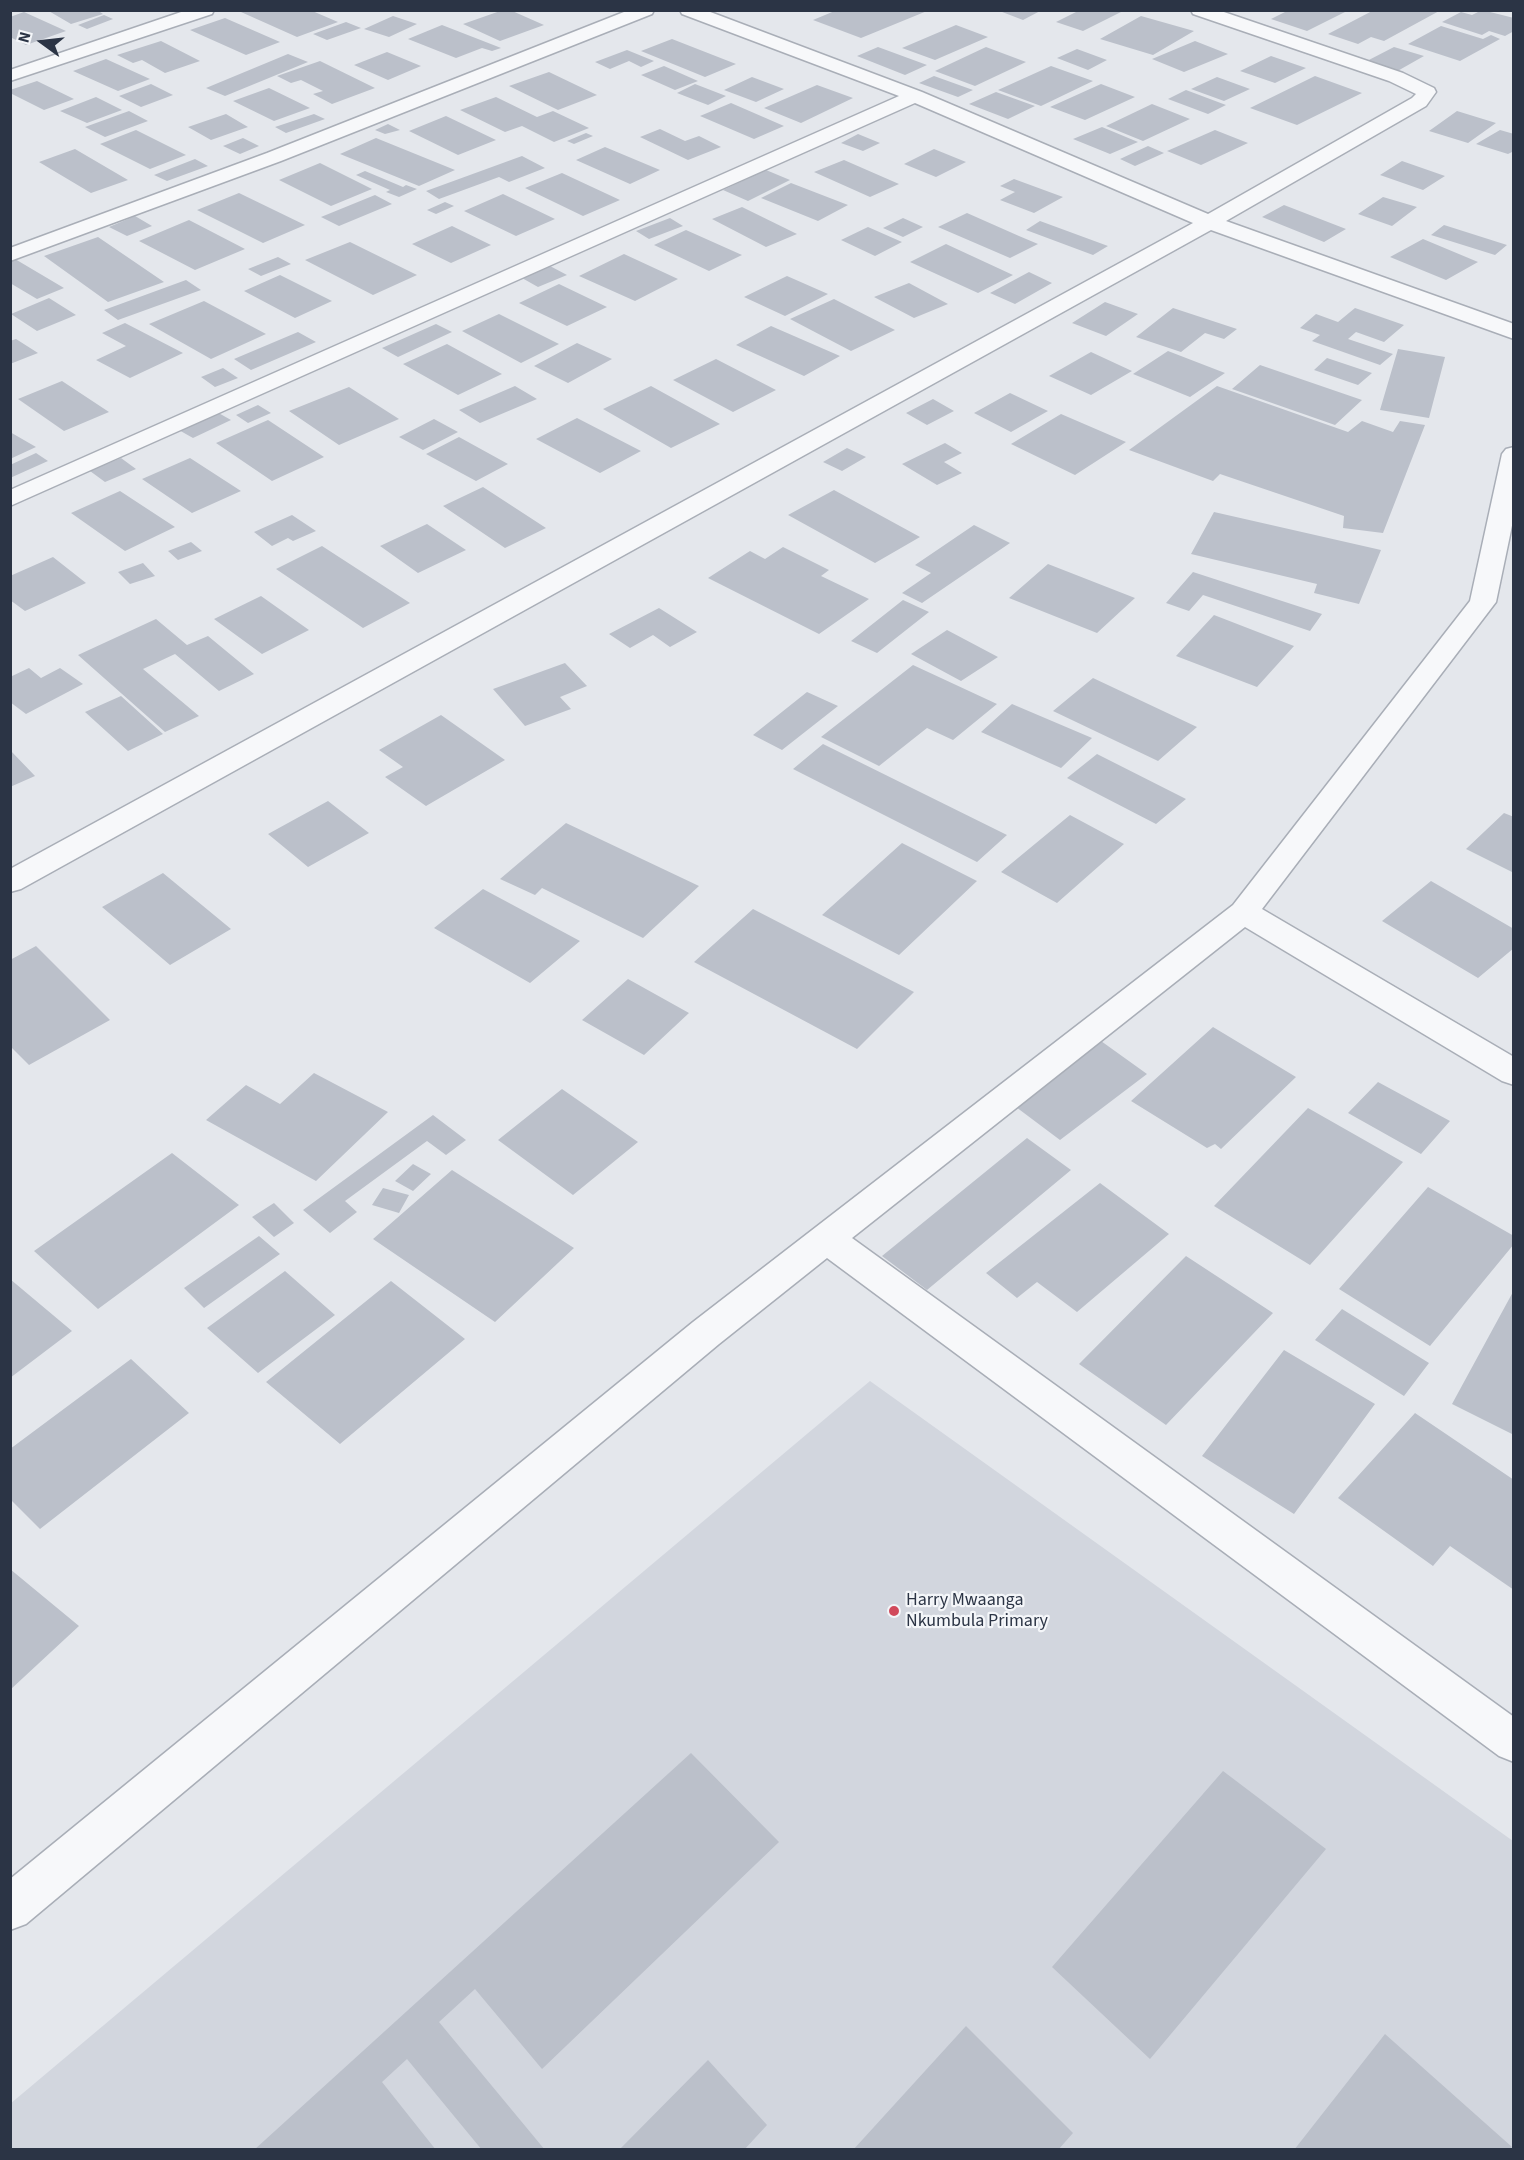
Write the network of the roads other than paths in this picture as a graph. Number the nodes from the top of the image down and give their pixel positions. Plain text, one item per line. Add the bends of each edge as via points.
1 (206, 10) edge
2 (646, 10) edge
3 (688, 10) edge
4 (1208, 12) edge
5 (10, 76) edge
6 (915, 96) junction
7 (1209, 222) junction
8 (10, 255) edge
9 (1514, 332) edge
10 (1514, 454) edge
11 (10, 499) edge
12 (10, 882) edge
13 (1244, 912) junction
14 (1514, 1073) edge
15 (826, 1238) junction
16 (1514, 1742) edge
17 (10, 1908) edge

1 - 5 street
2 - 8 street via 274,158
3 - 6 street
4 - 7 street via 1396,77 1427,93 1419,102
6 - 7 street
6 - 11 street
7 - 9 street
7 - 12 street
10 - 13 street via 1483,602
13 - 14 street
13 - 15 street
15 - 16 street
15 - 17 street

